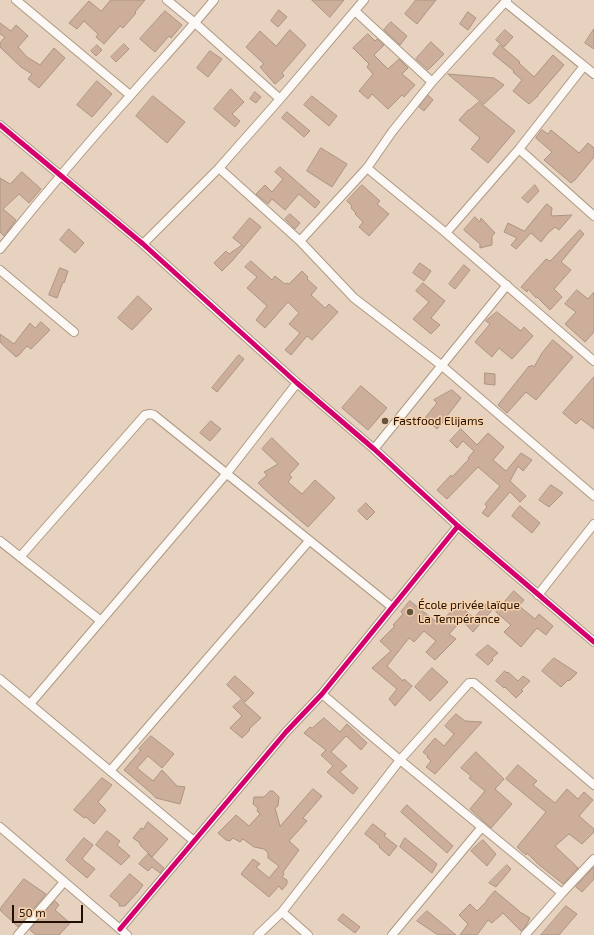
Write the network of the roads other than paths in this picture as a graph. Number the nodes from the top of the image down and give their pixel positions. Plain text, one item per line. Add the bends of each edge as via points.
1 (16, 0) edge
2 (168, 0) edge
3 (214, 0) edge
4 (364, 0) edge
5 (506, 1) edge
6 (355, 11) junction
7 (195, 23) junction
8 (584, 66) junction
9 (594, 74) edge
10 (432, 82) junction
11 (130, 95) junction
12 (280, 99) junction
13 (0, 125) edge
14 (519, 149) junction
15 (219, 168) junction
16 (367, 168) junction
17 (60, 175) junction
18 (594, 216) edge
19 (446, 233) junction
20 (300, 241) junction
21 (143, 244) junction
22 (0, 249) edge
23 (0, 270) edge
24 (506, 285) junction
25 (74, 332) dead end
26 (594, 361) edge
27 (441, 365) junction
28 (297, 383) junction
29 (374, 449) junction
30 (227, 473) junction
31 (594, 496) edge
32 (594, 524) edge
33 (458, 526) junction
34 (0, 541) edge
35 (309, 541) junction
36 (20, 557) junction
37 (538, 595) junction
38 (392, 607) junction
39 (101, 621) junction
40 (594, 642) edge
41 (0, 679) edge
42 (322, 694) junction
43 (30, 704) junction
44 (400, 760) junction
45 (110, 771) junction
46 (594, 785) edge
47 (0, 827) edge
48 (482, 827) junction
49 (194, 842) junction
50 (594, 859) edge
51 (64, 882) junction
52 (562, 893) junction
53 (282, 912) junction
54 (120, 929) junction
55 (18, 935) edge
56 (127, 935) edge
57 (258, 935) edge
58 (308, 935) edge
59 (392, 935) edge
60 (525, 935) edge

1 - 11 street
2 - 7 street
3 - 7 street
4 - 6 street
5 - 8 street
5 - 10 street
6 - 10 street
6 - 12 street
7 - 11 street
7 - 12 street
8 - 9 street
8 - 14 street
10 - 16 street
11 - 17 street
12 - 15 street
13 - 17 street
14 - 18 street
14 - 19 street
15 - 20 street
15 - 21 street
16 - 19 street
16 - 20 street
17 - 21 street
17 - 22 street
19 - 24 street
20 - 27 street via 354,298
21 - 28 street
23 - 25 street
24 - 26 street
24 - 27 street
27 - 29 street
27 - 31 street
28 - 29 street
28 - 30 street
29 - 33 street
30 - 35 street
30 - 36 street via 154,415 145,415
30 - 39 street
32 - 37 street
33 - 37 street
33 - 38 street
34 - 36 street
35 - 38 street
35 - 45 street
36 - 39 street
37 - 40 street
38 - 42 street
39 - 43 street
41 - 43 street
42 - 44 street
42 - 49 street via 286,732
43 - 45 street
44 - 46 street via 470,682
44 - 48 street
44 - 53 street
45 - 49 street
47 - 51 street
48 - 52 street
48 - 59 street
49 - 54 street
50 - 52 street
51 - 54 street
51 - 55 street
52 - 60 street
53 - 57 street
53 - 58 street
54 - 56 street

